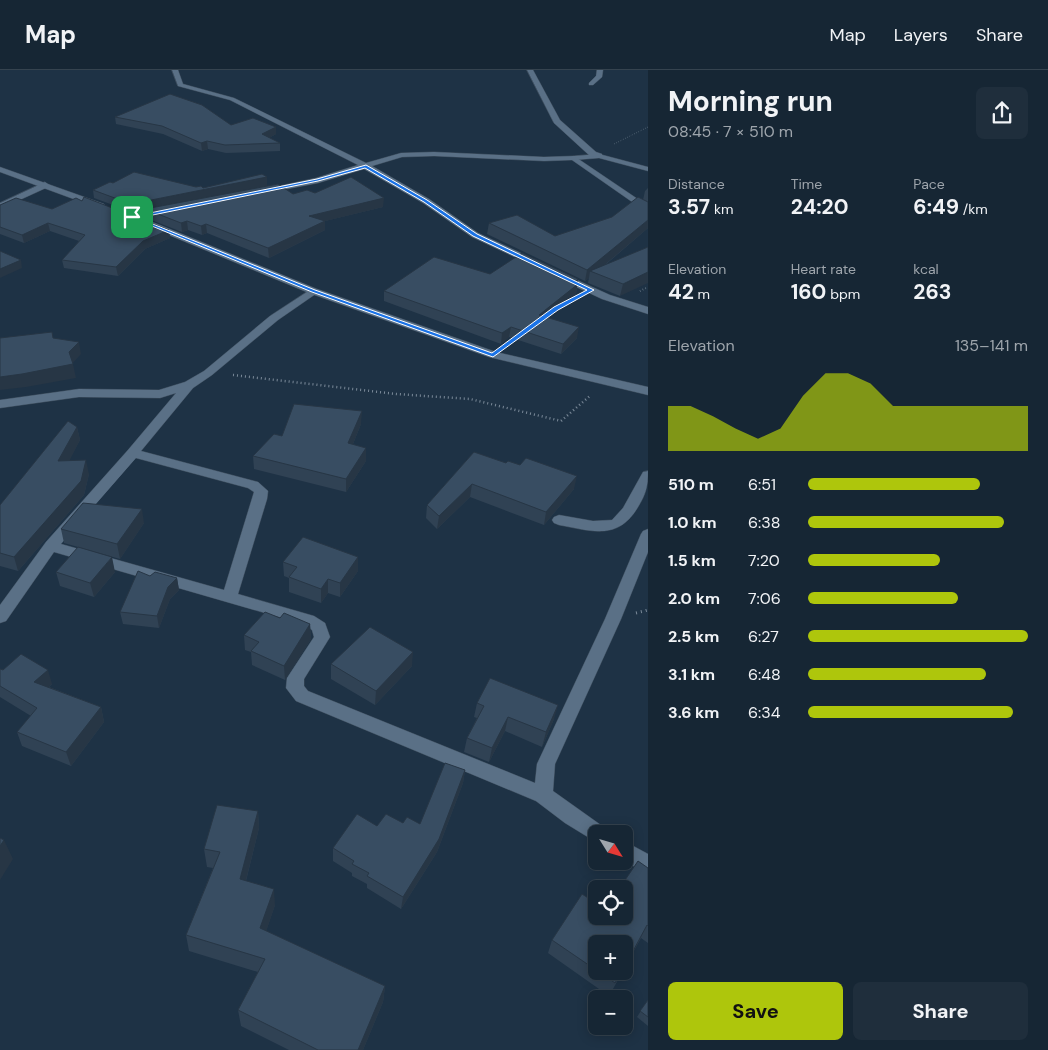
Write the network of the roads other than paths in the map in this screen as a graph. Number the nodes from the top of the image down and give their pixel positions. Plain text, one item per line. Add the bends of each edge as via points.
1 (174, 70) edge
2 (530, 70) edge
3 (600, 70) edge
4 (591, 84) dead end
5 (596, 155) junction
6 (574, 158) junction
7 (366, 166) junction
8 (648, 168) edge
9 (0, 169) edge
10 (45, 185) junction
11 (254, 194) edge
12 (0, 206) edge
13 (170, 210) edge
14 (648, 210) edge
15 (124, 214) junction
16 (314, 291) junction
17 (648, 311) edge
18 (189, 385) junction
19 (648, 391) edge
20 (0, 404) edge
21 (133, 453) junction
22 (648, 475) edge
23 (559, 520) dead end
24 (648, 534) edge
25 (51, 546) junction
26 (229, 598) junction
27 (0, 617) edge
28 (543, 795) junction
29 (588, 827) edge
30 (633, 856) edge
31 (648, 865) edge

1 - 7 street via 180,85 232,99
2 - 5 street via 557,121
3 - 4 street via 599,77
5 - 6 lane
5 - 8 lane
6 - 7 street via 401,155
6 - 14 street
7 - 11 street
7 - 17 street via 426,201 475,235 606,297
9 - 10 street
10 - 12 street
10 - 15 street
13 - 15 street
15 - 16 street
16 - 18 street
16 - 19 street via 493,355
18 - 20 street via 160,394 79,393
18 - 21 street
21 - 25 street
21 - 26 street via 253,485 261,491
22 - 23 street via 623,519 615,525
24 - 28 street via 546,764
25 - 26 street
25 - 27 street
26 - 28 street via 308,620 318,627 322,637 296,678 295,688 302,696
28 - 29 street
30 - 31 street

